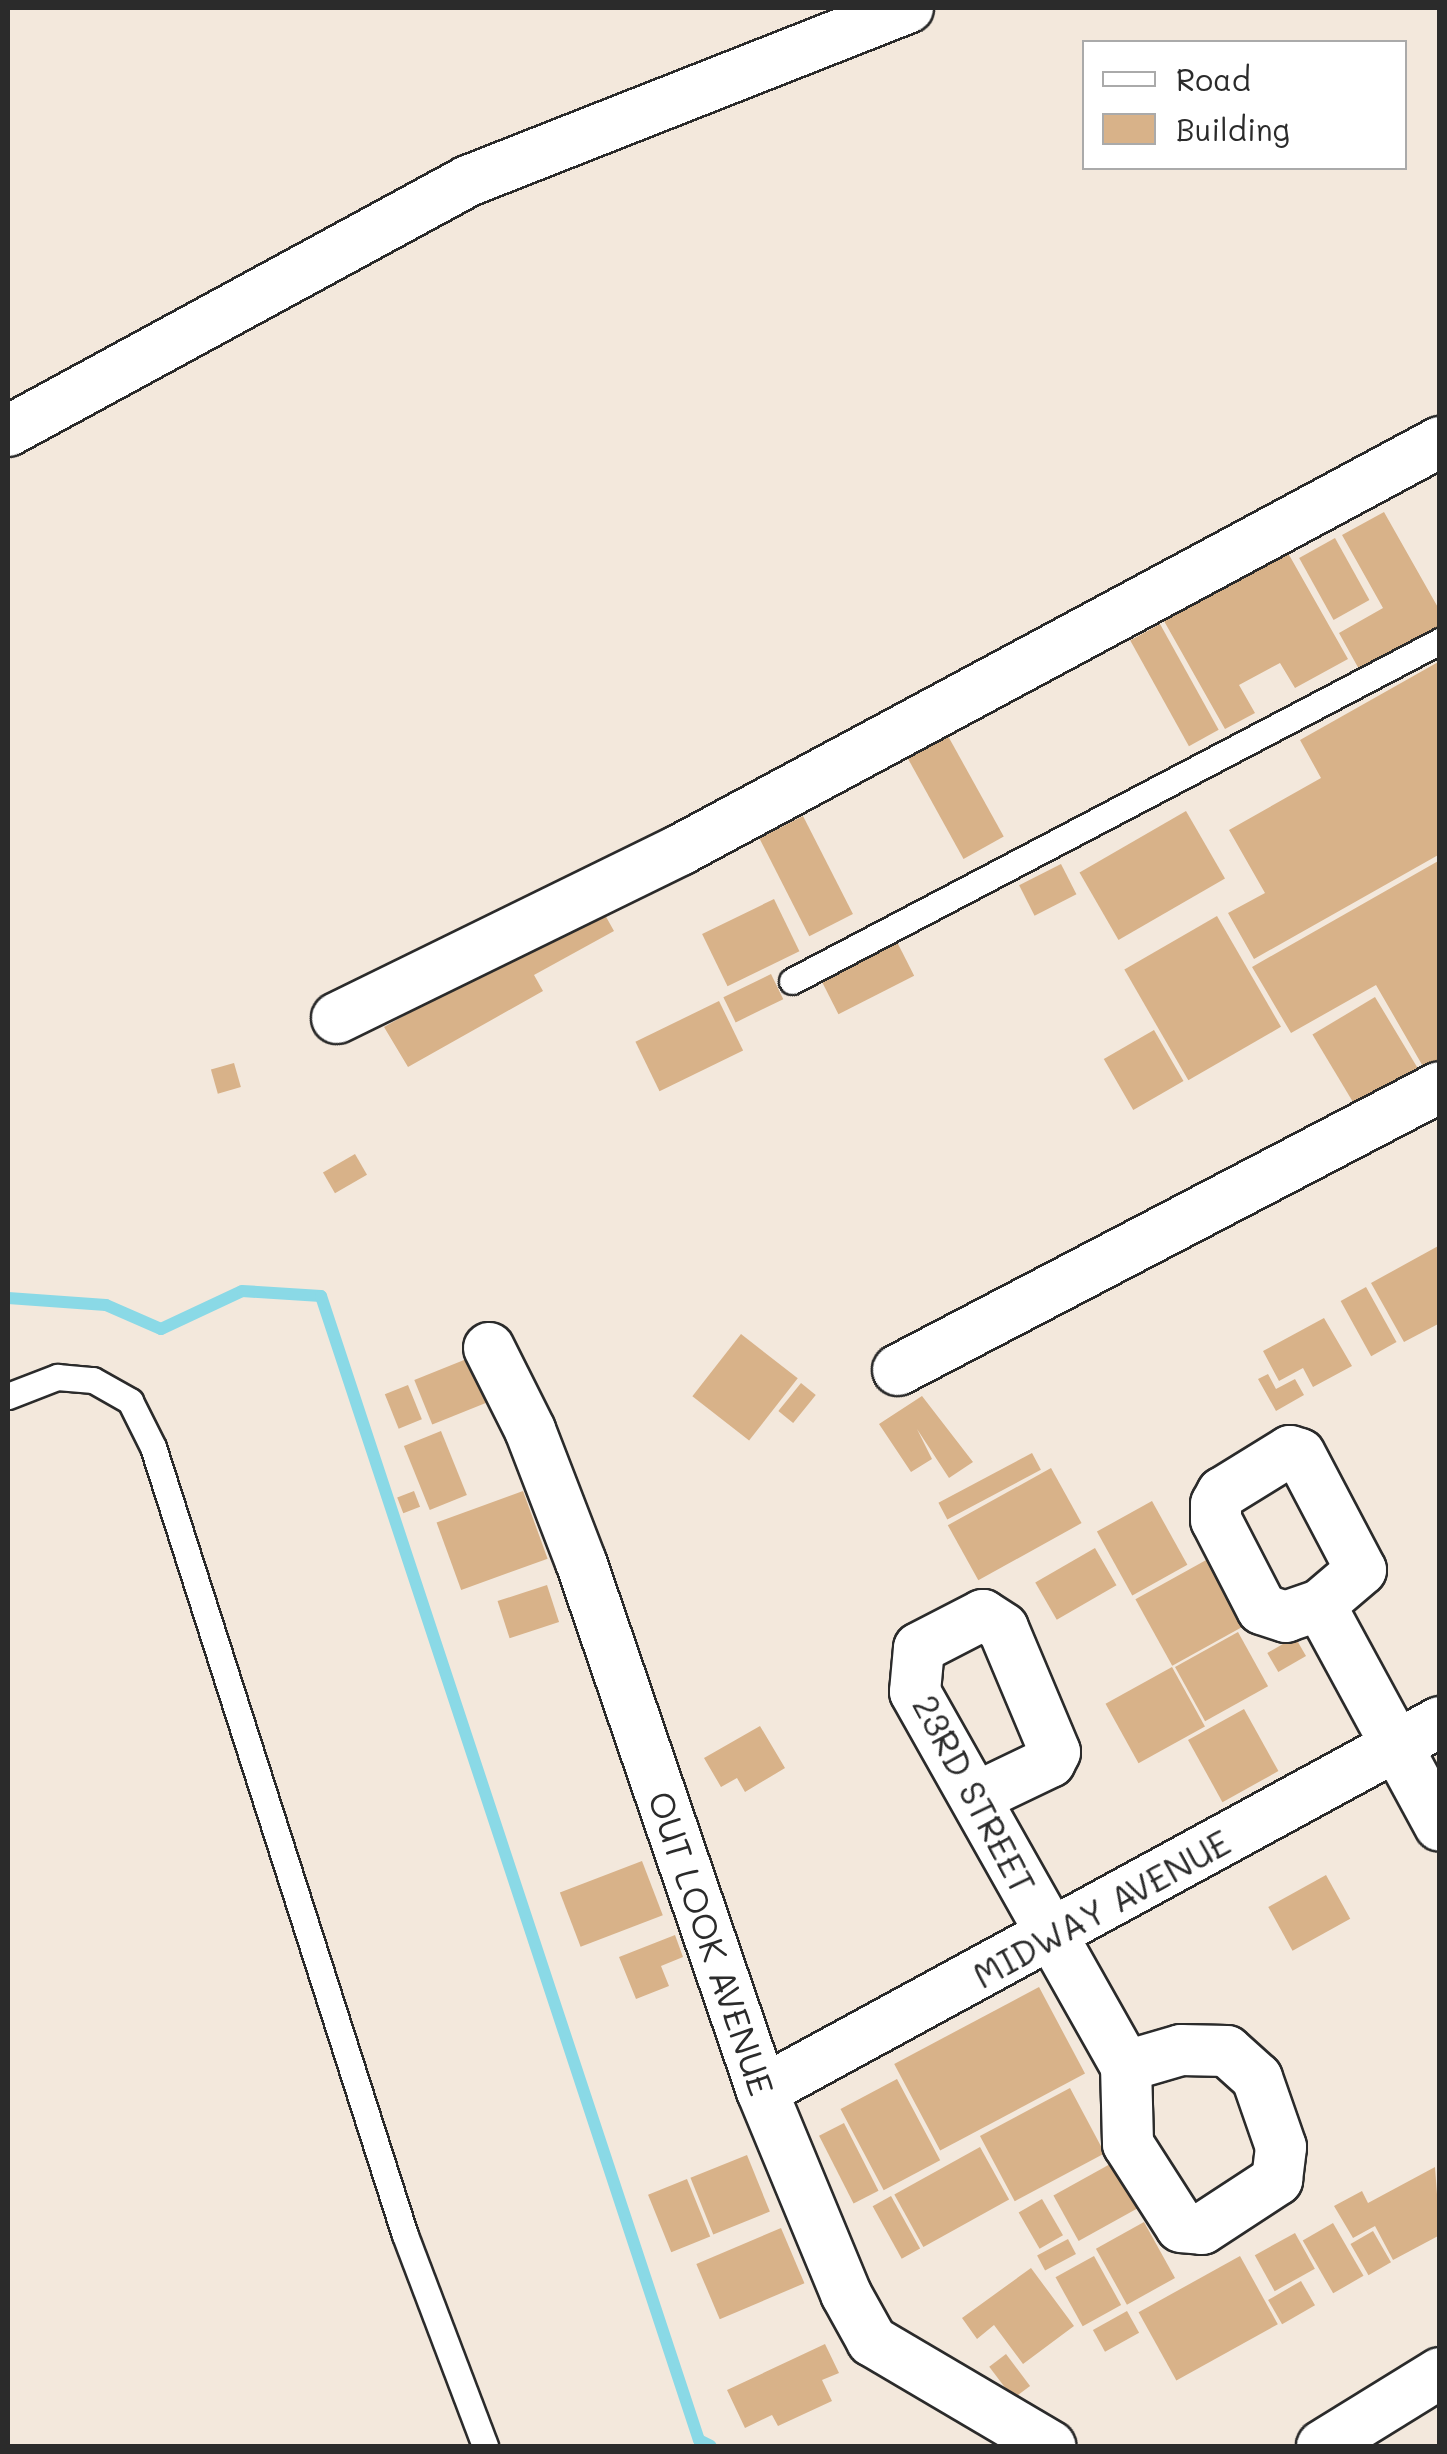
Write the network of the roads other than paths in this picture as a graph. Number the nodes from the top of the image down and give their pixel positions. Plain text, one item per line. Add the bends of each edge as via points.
1 (908, 8) edge
2 (8, 432) edge
3 (1440, 442) edge
4 (1440, 642) edge
5 (792, 980) dead end
6 (337, 1018) dead end
7 (1440, 1087) edge
8 (489, 1348) dead end
9 (898, 1370) dead end
10 (8, 1396) edge
11 (1320, 1604) dead end
12 (1419, 1734) edge
13 (977, 1796) junction
14 (1440, 1826) edge
15 (1052, 1936) junction
16 (1126, 2066) junction
17 (762, 2091) junction
18 (1440, 2372) edge
19 (485, 2446) edge
20 (1050, 2446) edge
21 (1322, 2446) edge

1 - 2 street via 468,181
3 - 6 street via 680,850
4 - 5 lane
7 - 9 street
8 - 17 street, OUT LOOK AVENUE via 530,1430 581,1562
10 - 19 lane via 57,1377 94,1380 130,1401 153,1447 405,2235
11 - 12 street
12 - 14 street
12 - 15 street, MIDWAY AVENUE
13 - 13 street, 23RD STREET via 916,1692 919,1648 983,1615 1003,1628 1054,1741 1050,1762
13 - 15 street, 23RD STREET
15 - 16 street, 23RD STREET
15 - 17 street, MIDWAY AVENUE
16 - 16 street via 1128,2144 1182,2227 1202,2229 1277,2180 1281,2147 1257,2078 1228,2052 1181,2050
17 - 20 street, OUT LOOK AVENUE via 872,2341
18 - 21 street

